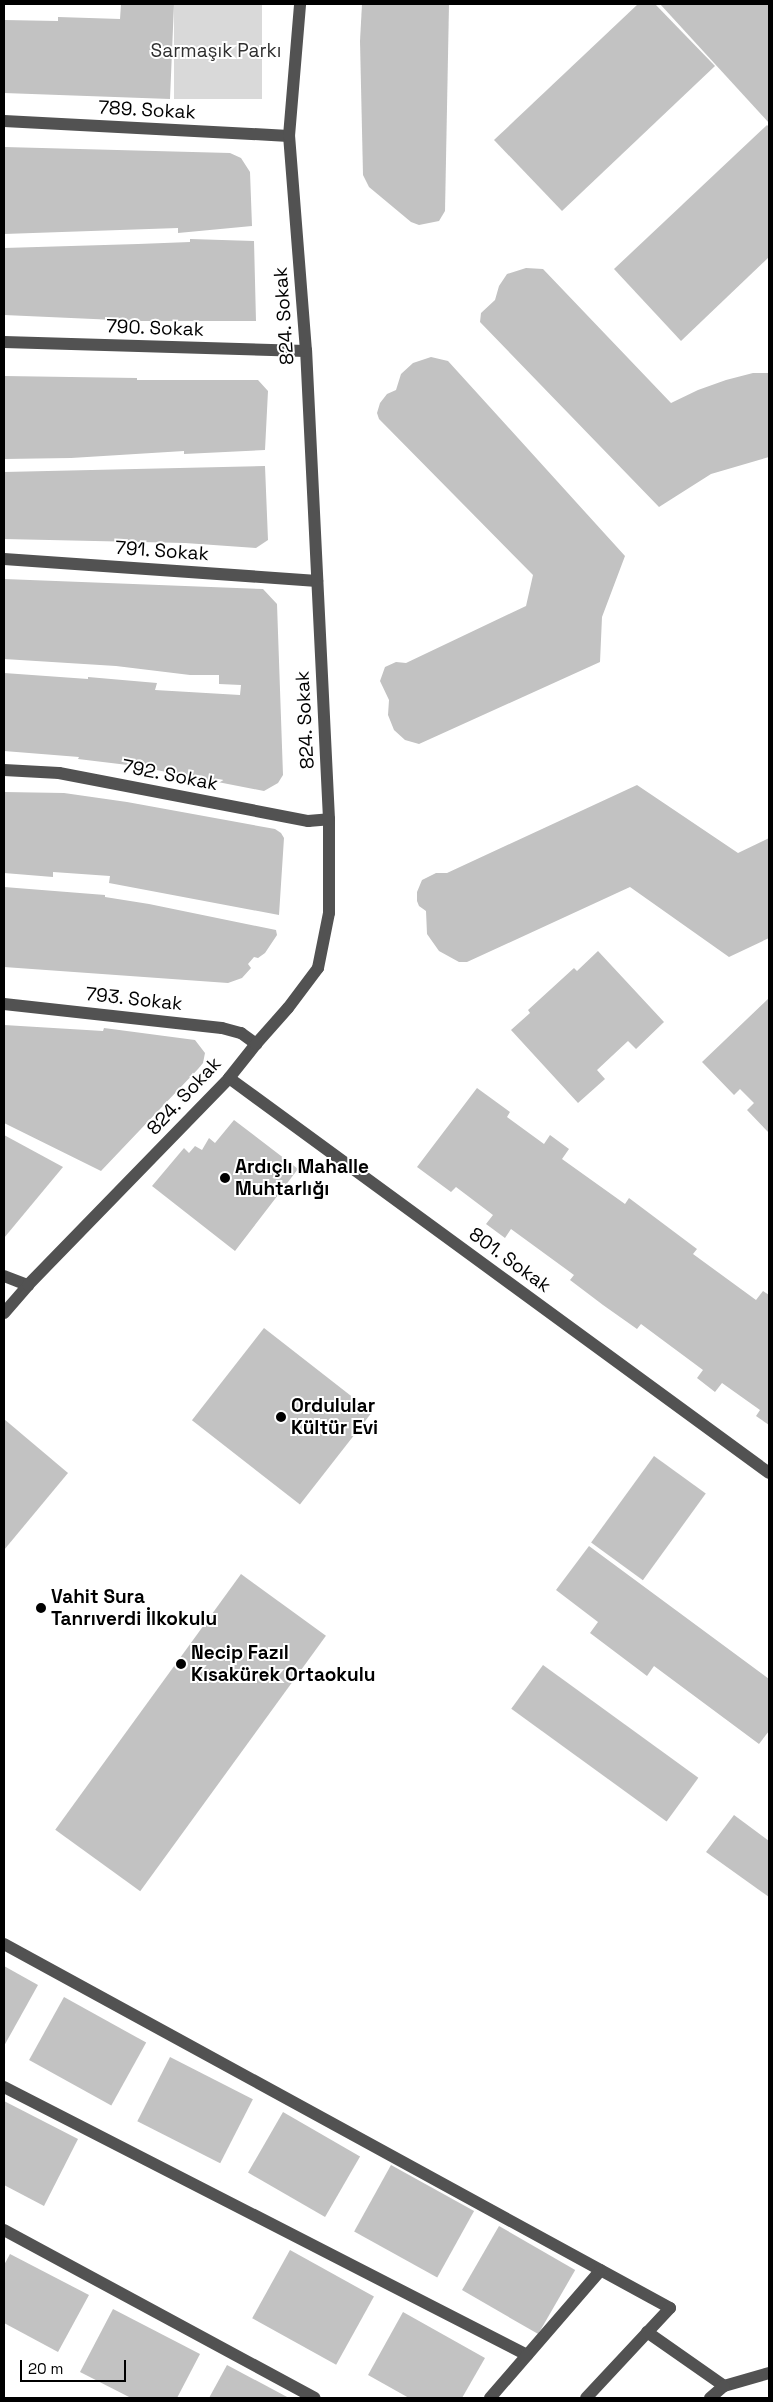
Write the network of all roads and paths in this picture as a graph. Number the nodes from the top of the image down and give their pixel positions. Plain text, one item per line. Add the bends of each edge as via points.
1 (300, 4) edge
2 (4, 121) edge
3 (289, 136) junction
4 (4, 342) edge
5 (306, 351) junction
6 (4, 559) edge
7 (318, 581) junction
8 (4, 770) edge
9 (329, 819) junction
10 (4, 1004) edge
11 (256, 1044) junction
12 (230, 1078) junction
13 (4, 1276) edge
14 (28, 1285) junction
15 (4, 1313) edge
16 (769, 1472) edge
17 (4, 1944) edge
18 (4, 2087) edge
19 (4, 2230) edge
20 (601, 2270) junction
21 (647, 2332) junction
22 (527, 2355) junction
23 (769, 2373) edge
24 (724, 2386) junction
25 (315, 2398) edge
26 (490, 2398) edge
27 (586, 2398) edge
28 (710, 2398) edge

1 - 3 street, 824. Sokak
2 - 3 street, 789. Sokak
3 - 5 street, 824. Sokak
4 - 5 street, 790. Sokak
5 - 7 street, 824. Sokak
6 - 7 street, 791. Sokak
7 - 9 street, 824. Sokak
8 - 9 street, 792. Sokak via 59,773 308,822
9 - 11 street, 824. Sokak via 329,913 318,968
10 - 11 street, 793. Sokak via 222,1028 241,1033
11 - 12 street, 824. Sokak
12 - 14 street, 824. Sokak
12 - 16 street, 801. Sokak
13 - 14 street
14 - 15 street, 824. Sokak
17 - 20 street
18 - 22 street
19 - 25 street
20 - 21 street via 670,2308
20 - 22 street
21 - 24 street
21 - 27 street
22 - 26 street
23 - 24 street
24 - 28 street

